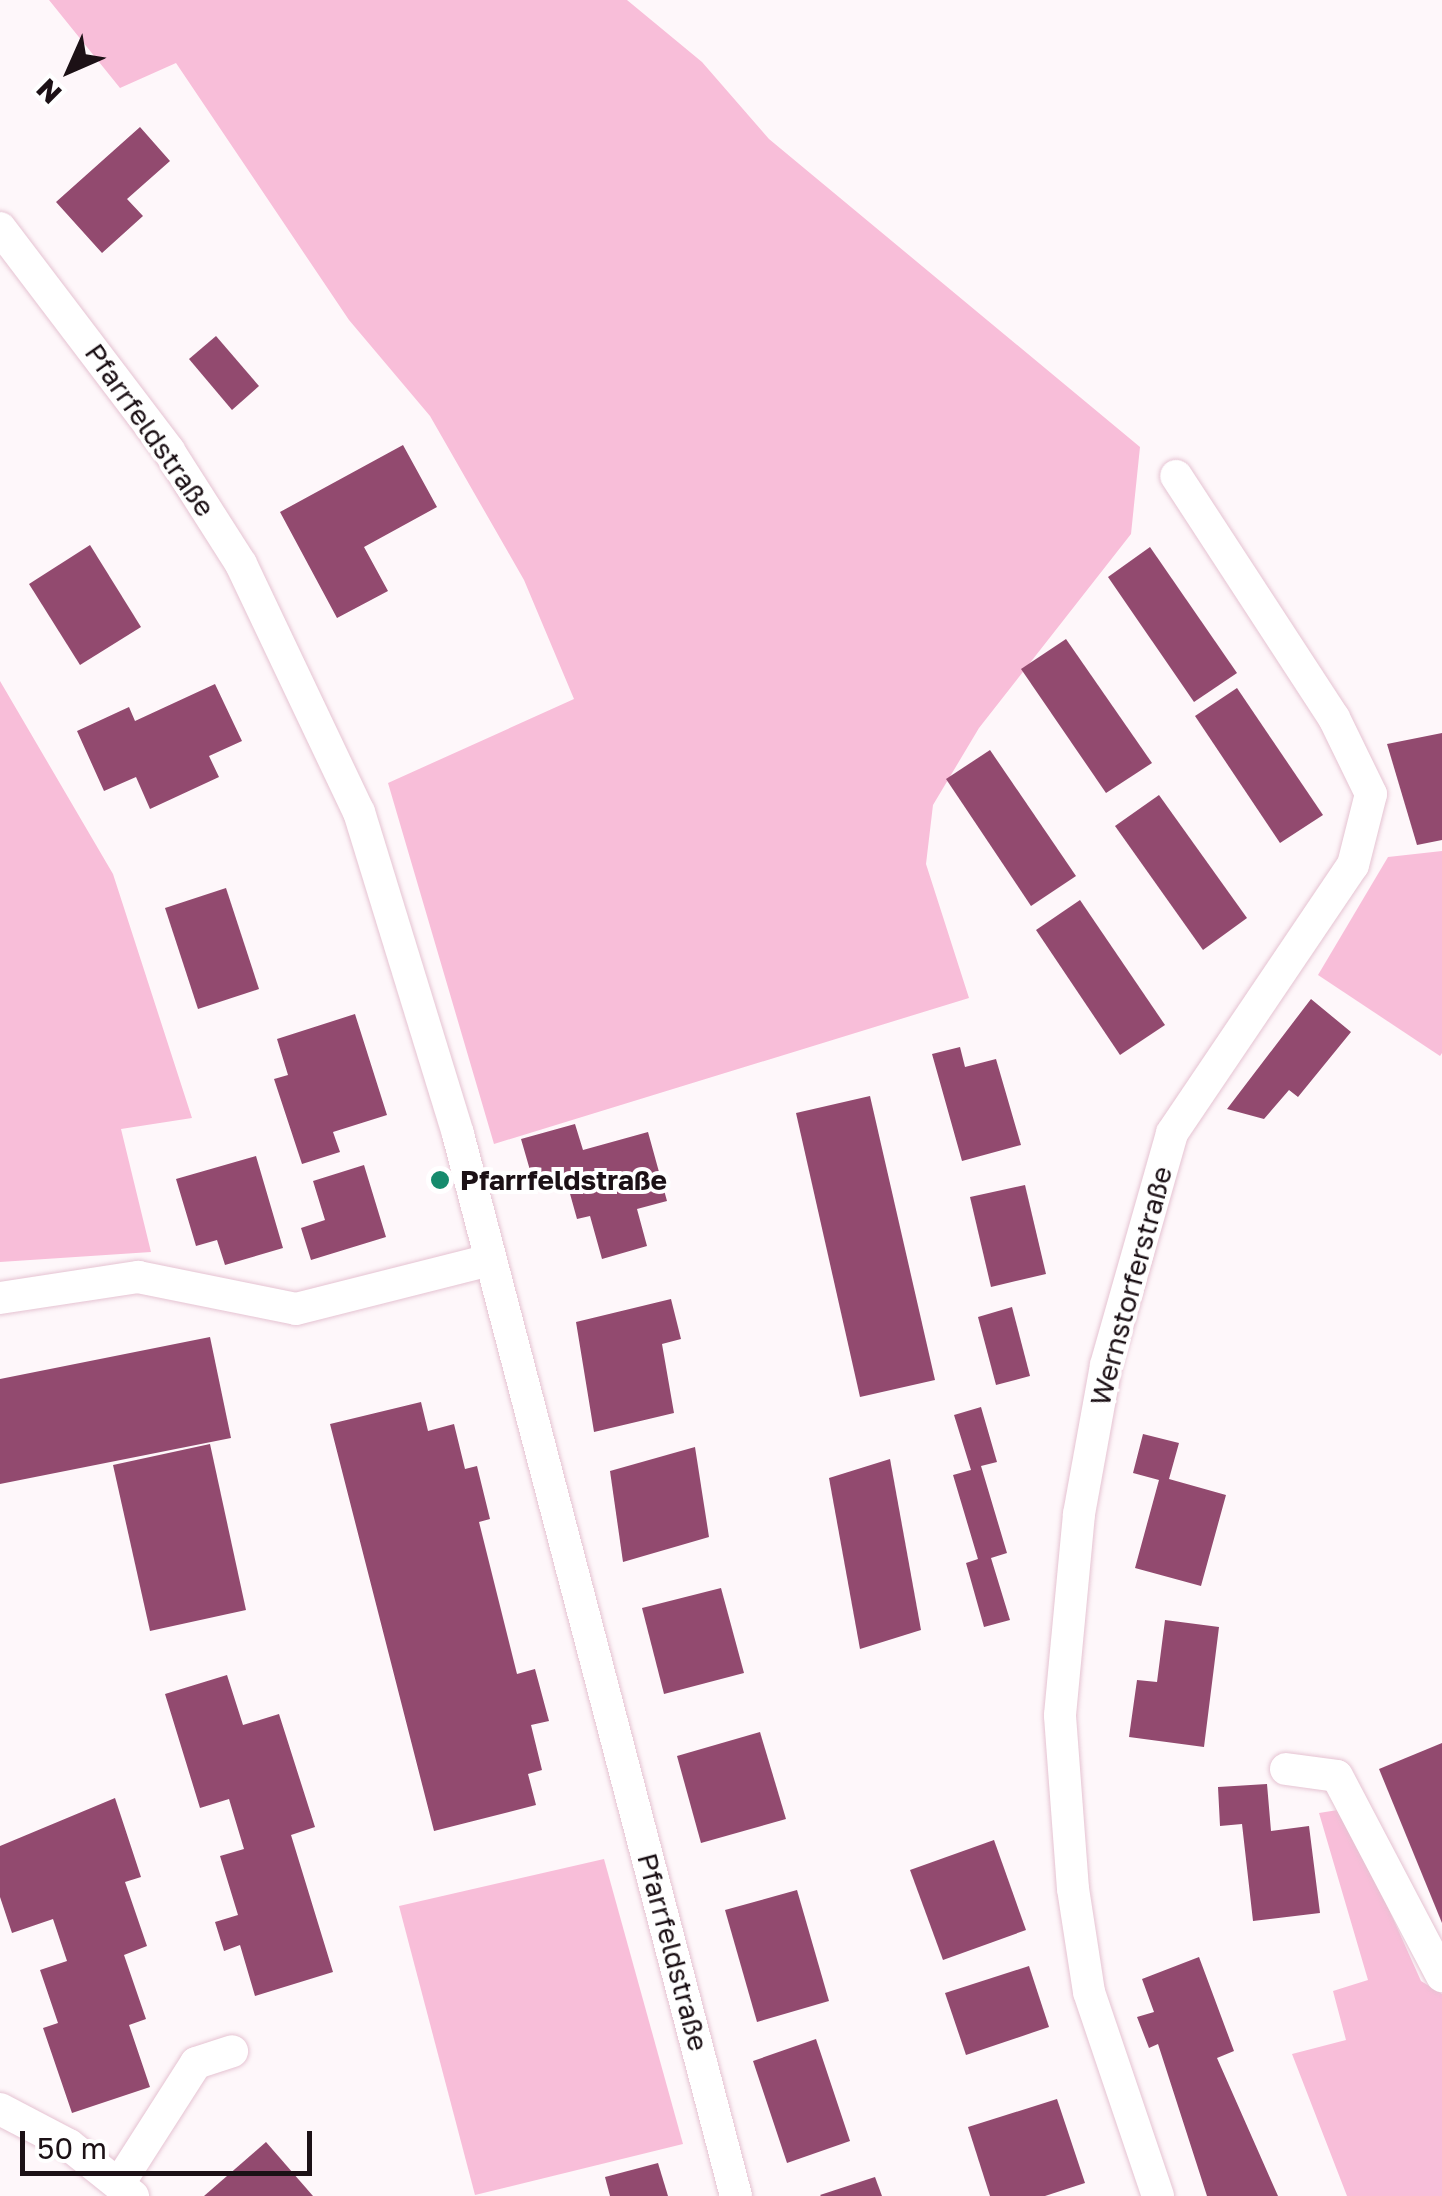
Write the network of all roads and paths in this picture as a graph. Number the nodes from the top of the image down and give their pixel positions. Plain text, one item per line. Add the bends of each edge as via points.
1 (0, 228) edge
2 (1176, 476) dead end
3 (489, 1260) junction
4 (0, 1298) edge
5 (1286, 1768) dead end
6 (1442, 1976) edge
7 (232, 2051) dead end
8 (0, 2109) edge
9 (126, 2189) edge
10 (736, 2196) edge
11 (1158, 2196) edge

1 - 3 street, Pfarrfeldstraße via 169,451 306,687 402,937
2 - 11 street, Wernstorferstraße via 1334,718 1371,794 1365,846 1172,1134 1106,1364 1079,1514 1060,1715 1073,1888 1089,1992
3 - 4 street via 296,1309 138,1277
3 - 10 street, Pfarrfeldstraße
5 - 6 street via 1337,1776
7 - 9 street via 196,2063
8 - 9 street

